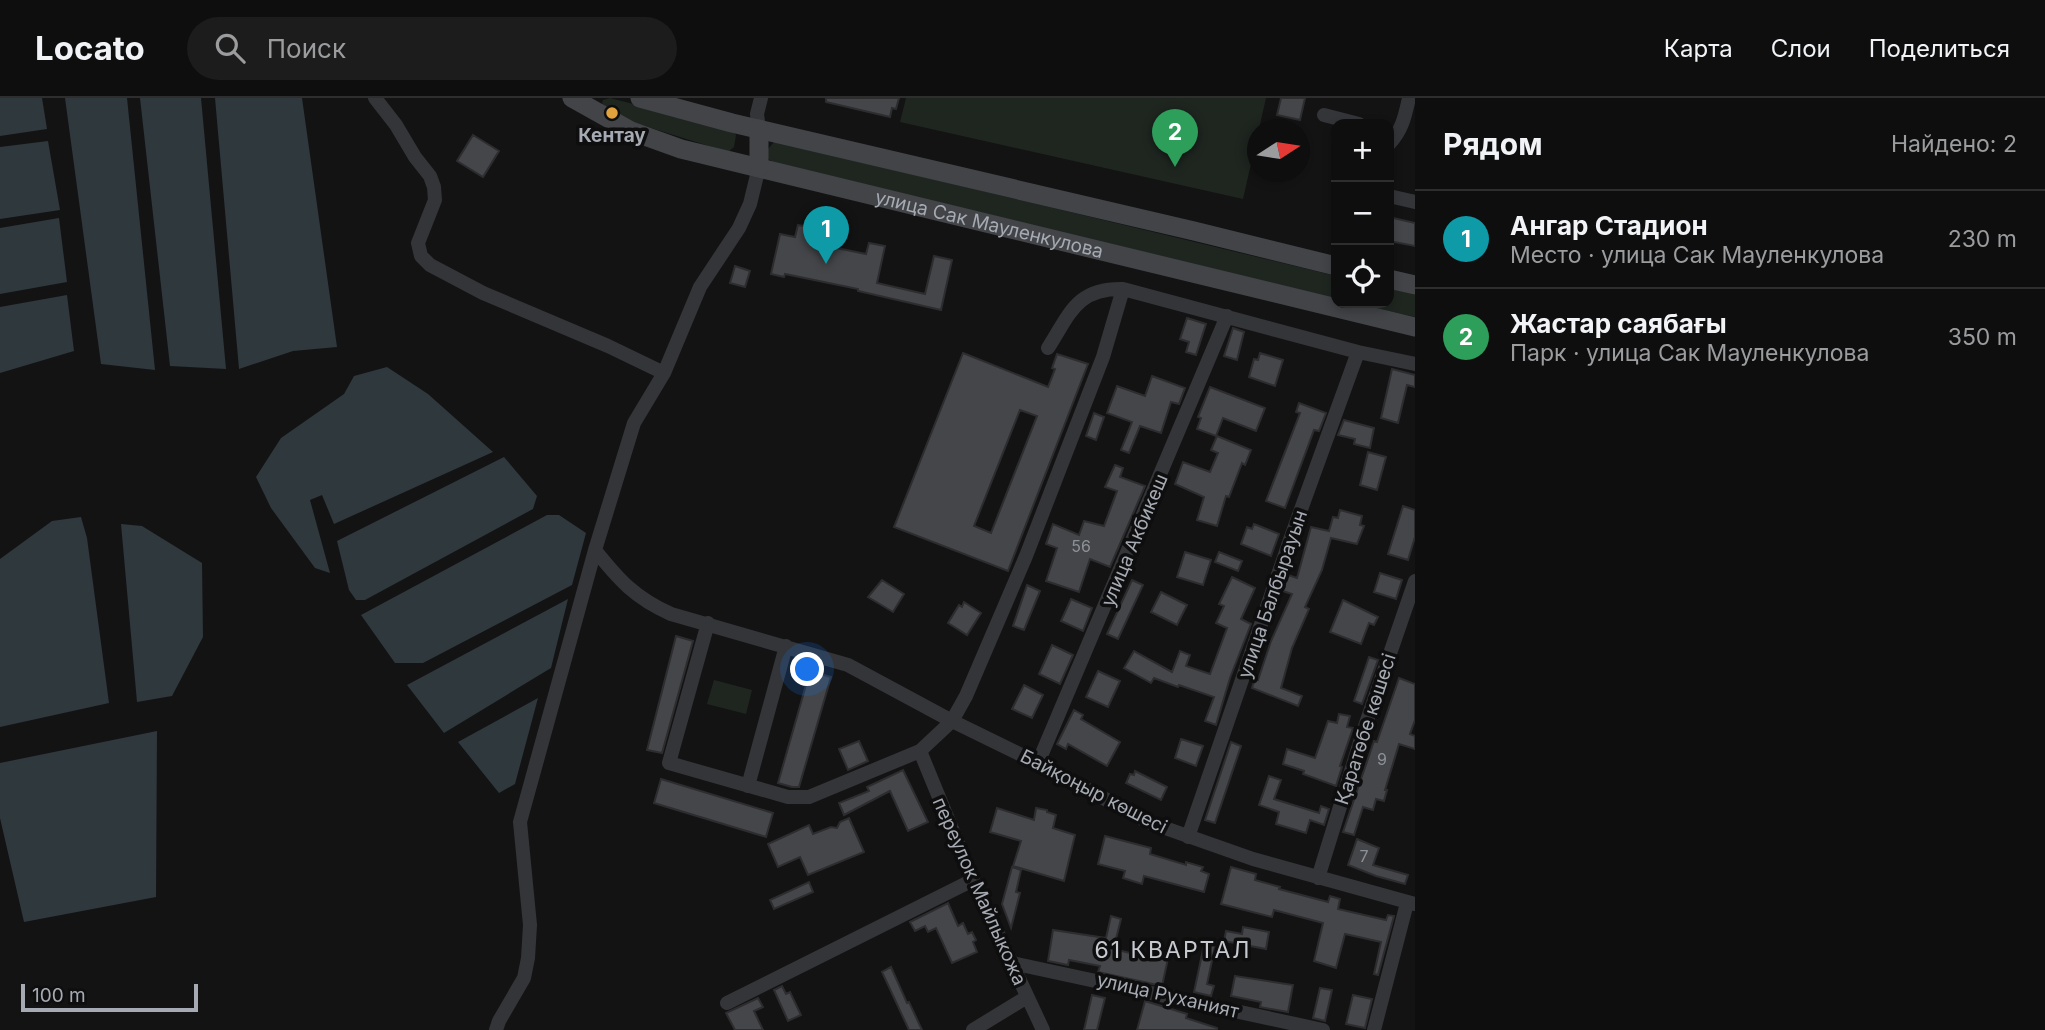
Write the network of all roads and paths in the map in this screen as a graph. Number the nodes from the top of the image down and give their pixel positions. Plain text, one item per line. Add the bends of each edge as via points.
1 (375, 98) edge
2 (572, 98) edge
3 (640, 98) edge
4 (761, 98) edge
5 (1409, 98) edge
6 (1324, 115) dead end
7 (1340, 119) edge
8 (759, 129) junction
9 (1394, 134) edge
10 (759, 167) junction
11 (1394, 197) edge
12 (1415, 202) edge
13 (1331, 265) edge
14 (1394, 280) edge
15 (1415, 285) edge
16 (1123, 289) junction
17 (1227, 316) junction
18 (1415, 327) edge
19 (1048, 348) dead end
20 (1358, 352) junction
21 (1415, 364) edge
22 (664, 373) junction
23 (595, 550) junction
24 (1415, 581) edge
25 (708, 623) junction
26 (786, 646) junction
27 (952, 721) junction
28 (920, 751) junction
29 (1038, 763) junction
30 (748, 786) junction
31 (1188, 837) junction
32 (1318, 878) junction
33 (974, 880) junction
34 (1411, 904) edge
35 (1012, 962) junction
36 (1027, 997) junction
37 (727, 1003) dead end
38 (496, 1030) edge
39 (972, 1030) edge
40 (1043, 1030) edge
41 (1323, 1030) edge
42 (1374, 1030) edge

1 - 22 street via 434,187 435,200 418,243 421,256 430,265
2 - 10 main road, улица Сак Мауленкулова via 631,131 681,149
3 - 8 main road, улица Сак Мауленкулова
4 - 8 street
5 - 9 street via 1404,120
6 - 7 street
8 - 10 main road
8 - 13 main road, улица Сак Мауленкулова
10 - 18 main road, улица Сак Мауленкулова
10 - 22 street via 739,228 701,287
11 - 12 street
14 - 15 main road
16 - 17 street
16 - 19 street via 1106,289 1079,301
16 - 27 street via 1103,357 1027,556
17 - 20 street
17 - 29 street, улица Акбикеш
20 - 21 street
20 - 31 street, улица Балбырауын
22 - 23 street via 634,423
23 - 25 street, Байқоңыр көшесі via 630,590 648,603
23 - 38 street via 520,822 530,925 528,958 524,978
24 - 32 street, Қаратөбе көшесі
25 - 26 street, Байқоңыр көшесі
25 - 30 street via 668,763
26 - 27 street, Байқоңыр көшесі via 848,665
26 - 30 street
27 - 28 street
27 - 29 street, Байқоңыр көшесі
28 - 30 street via 809,796 788,797
28 - 33 street, переулок Майлыкожа
29 - 31 street, Байқоңыр көшесі via 1148,822
31 - 32 street, Байқоңыр көшесі
32 - 34 street, Байқоңыр көшесі
33 - 35 street, переулок Майлыкожа
33 - 37 street
34 - 42 street
35 - 36 street, переулок Майлыкожа
35 - 41 street, улица Руханият
36 - 39 street
36 - 40 street, переулок Майлыкожа

